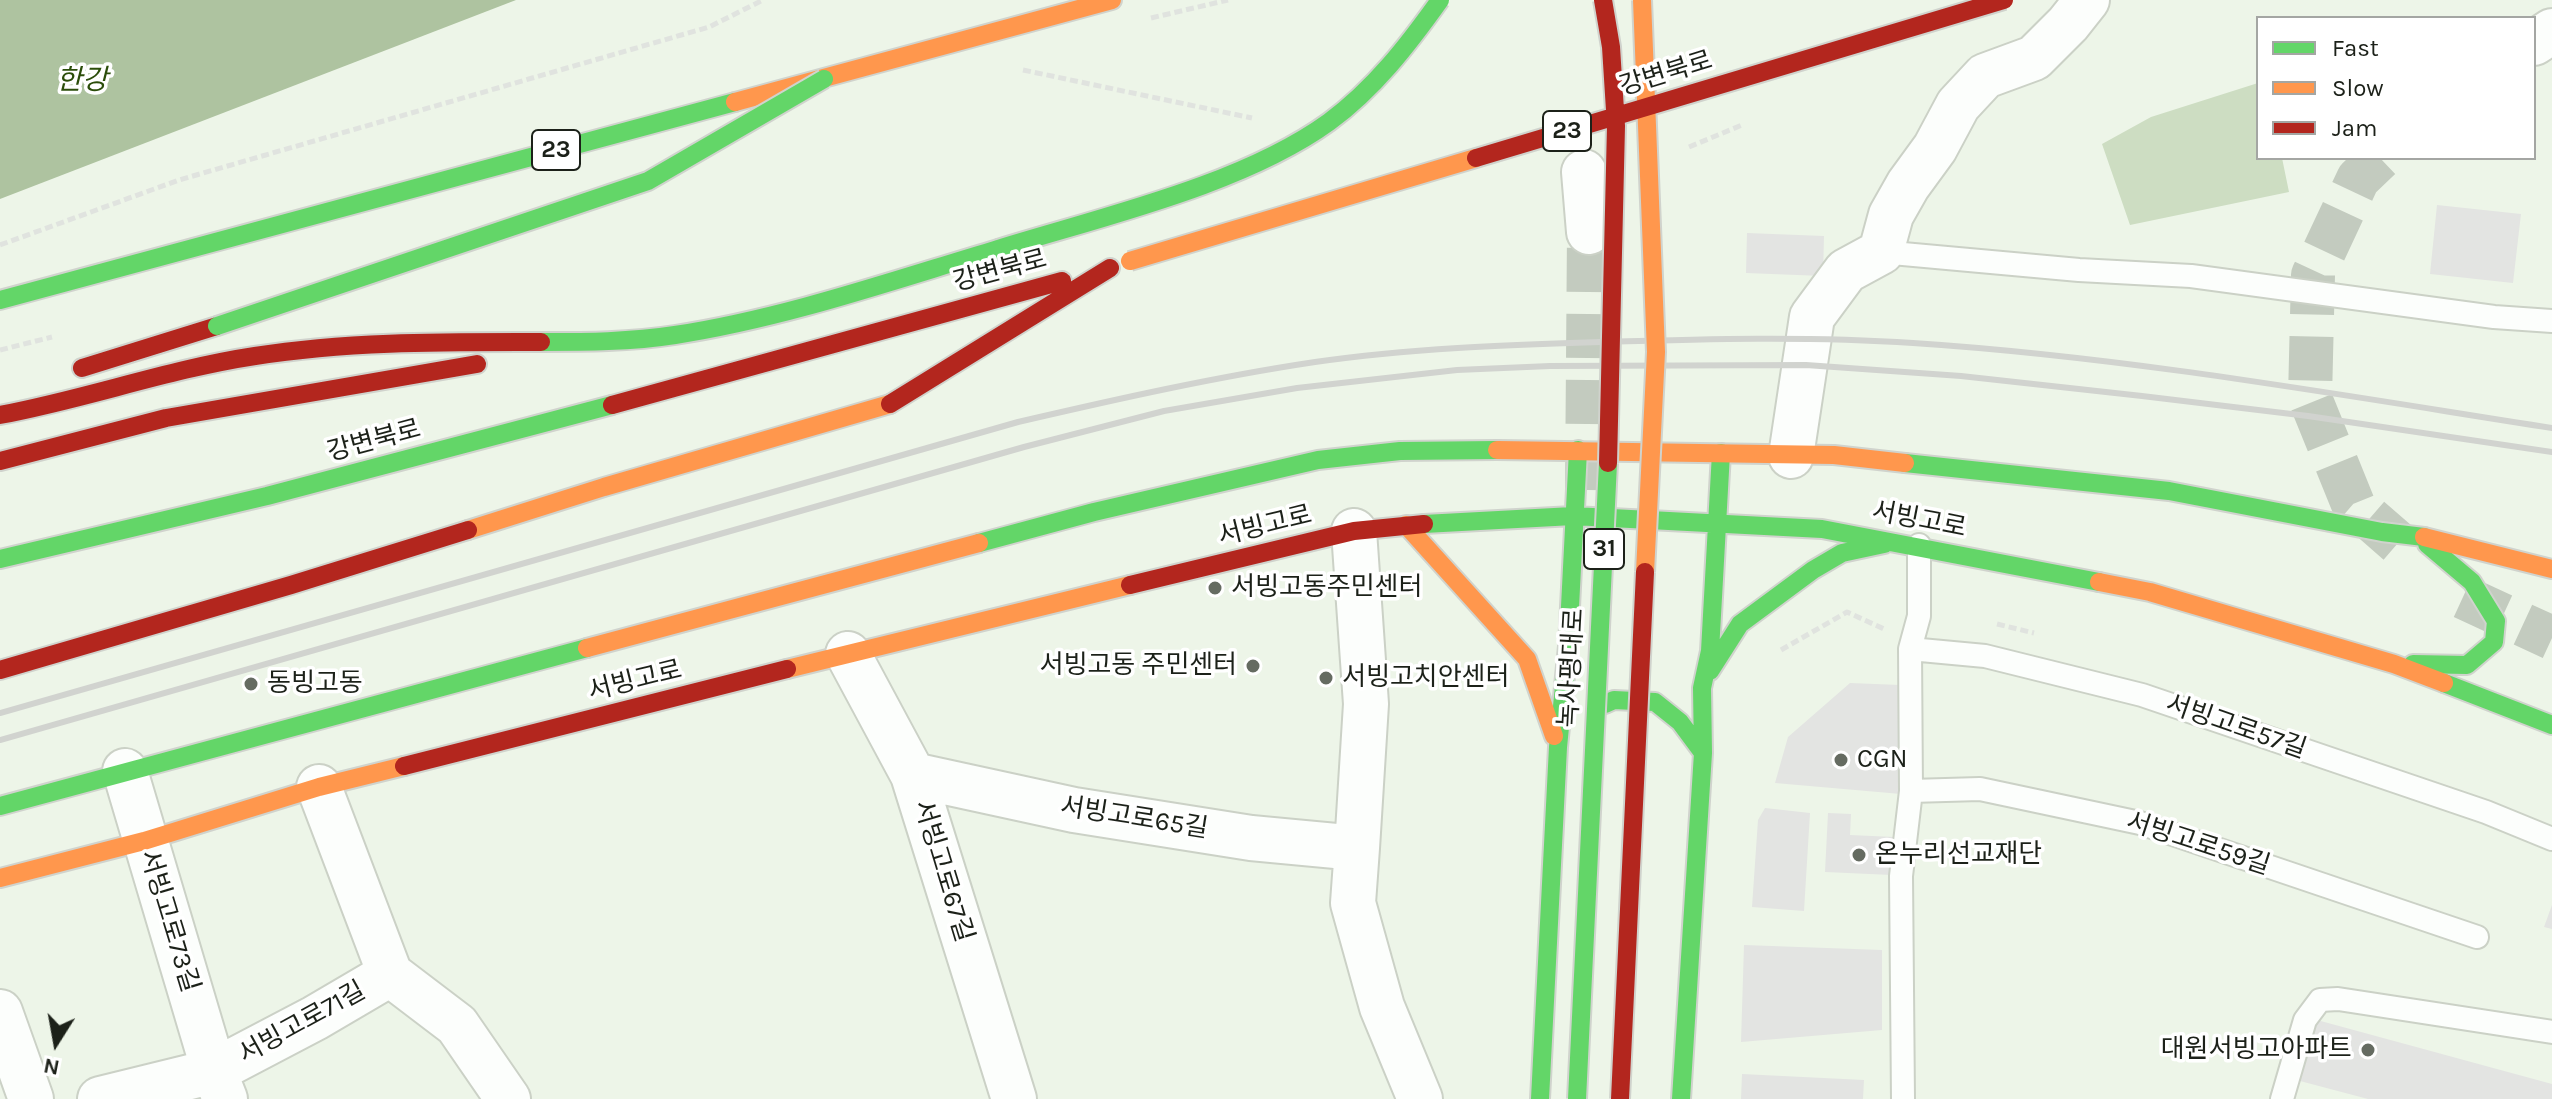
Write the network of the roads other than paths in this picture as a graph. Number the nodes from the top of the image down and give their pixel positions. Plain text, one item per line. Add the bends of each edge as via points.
1 (1112, 0) edge
2 (1440, 0) edge
3 (1603, 0) edge
4 (1642, 0) edge
5 (2004, 0) edge
6 (2087, 0) edge
7 (824, 79) junction
8 (1584, 172) dead end
9 (1589, 232) tunnel mouth
10 (1881, 252) junction
11 (1110, 268) junction
12 (0, 300) edge
13 (2552, 321) edge
14 (602, 342) junction
15 (58, 376) dead end
16 (0, 415) edge
17 (1578, 450) junction
18 (1721, 453) junction
19 (1791, 456) junction
20 (0, 461) edge
21 (1573, 516) junction
22 (1406, 525) junction
23 (1718, 525) junction
24 (1354, 531) junction
25 (2416, 535) junction
26 (1908, 543) junction
27 (0, 559) edge
28 (2552, 569) edge
29 (1910, 649) junction
30 (848, 654) junction
31 (2394, 664) junction
32 (0, 670) edge
33 (1702, 688) junction
34 (2552, 725) edge
35 (1572, 746) junction
36 (1703, 753) junction
37 (125, 771) junction
38 (913, 775) junction
39 (319, 787) junction
40 (1911, 791) junction
41 (0, 806) edge
42 (2552, 839) edge
43 (144, 841) junction
44 (1357, 848) junction
45 (0, 878) edge
46 (2477, 937) dead end
47 (390, 974) junction
48 (0, 1012) edge
49 (2552, 1032) edge
50 (220, 1085) edge
51 (31, 1099) edge
52 (100, 1099) edge
53 (508, 1099) edge
54 (1014, 1099) edge
55 (1420, 1099) edge
56 (1540, 1099) edge
57 (1566, 1099) edge
58 (1577, 1099) edge
59 (1620, 1099) edge
60 (1681, 1099) edge
61 (1903, 1099) edge
62 (2282, 1099) edge

1 - 7 main road, 23
2 - 14 main road, bridge via 1365,90 1330,121 1242,170 854,292 746,321
3 - 58 main road, 녹사평대로 / 31, bridge via 1616,126 1611,405
4 - 59 main road, 31, bridge via 1656,352
5 - 11 main road, 강변북로 / 23, bridge
6 - 10 street via 2034,58 1985,76 1958,105 1891,215
7 - 12 main road, 23, bridge
7 - 15 main road, bridge via 648,181
8 - 9 street
10 - 13 lane via 2191,276
10 - 19 street via 1846,271 1812,317
11 - 27 main road, 강변북로 / 23 via 171,521
11 - 32 main road via 889,405
14 - 16 main road via 343,345 287,351 227,360
14 - 20 main road via 166,418
17 - 18 main road, 서빙고로
17 - 21 main road
17 - 37 main road, 서빙고로 via 1400,451 1318,460 1094,512
18 - 19 main road, 서빙고로
18 - 23 main road
19 - 25 main road, 서빙고로 via 1834,455 2169,491
21 - 22 main road, 서빙고로
21 - 23 main road, 서빙고로
21 - 35 main road via 1568,646
22 - 24 main road, 서빙고로
22 - 35 main road via 1527,659
23 - 26 main road, 서빙고로 via 1822,529
23 - 33 main road via 1710,651
24 - 30 main road, 서빙고로
24 - 44 street via 1366,704
25 - 28 main road, 서빙고로
25 - 31 main road via 2472,582 2496,621 2494,642 2467,665
26 - 29 lane via 1919,616
26 - 31 main road, 서빙고로 via 2150,592
26 - 33 main road via 1842,553 1813,570 1740,624
29 - 40 lane
29 - 42 lane, 서빙고로57길 via 1985,656 2142,695
30 - 38 street, 서빙고로67길
30 - 39 main road, 서빙고로
31 - 34 main road, 서빙고로
33 - 36 main road
35 - 36 main road via 1591,710 1614,700 1655,702 1680,722
35 - 56 main road
35 - 57 street
36 - 60 main road
37 - 41 main road, 서빙고로
37 - 43 street, 서빙고로73길
38 - 44 street, 서빙고로65길 via 1074,810 1251,838
38 - 54 street, 서빙고로67길
39 - 43 main road, 서빙고로
39 - 47 street, 서빙고로71길
40 - 46 lane, 서빙고로59길 via 1980,789 2140,823
40 - 61 lane via 1901,876
43 - 45 main road, 서빙고로
43 - 50 street, 서빙고로73길
44 - 55 street via 1353,903 1382,1007
47 - 50 street, 서빙고로71길 via 315,1018
47 - 53 street, 서빙고로71길 via 457,1025
48 - 51 street
49 - 62 lane via 2320,1000 2305,1020
50 - 52 street

